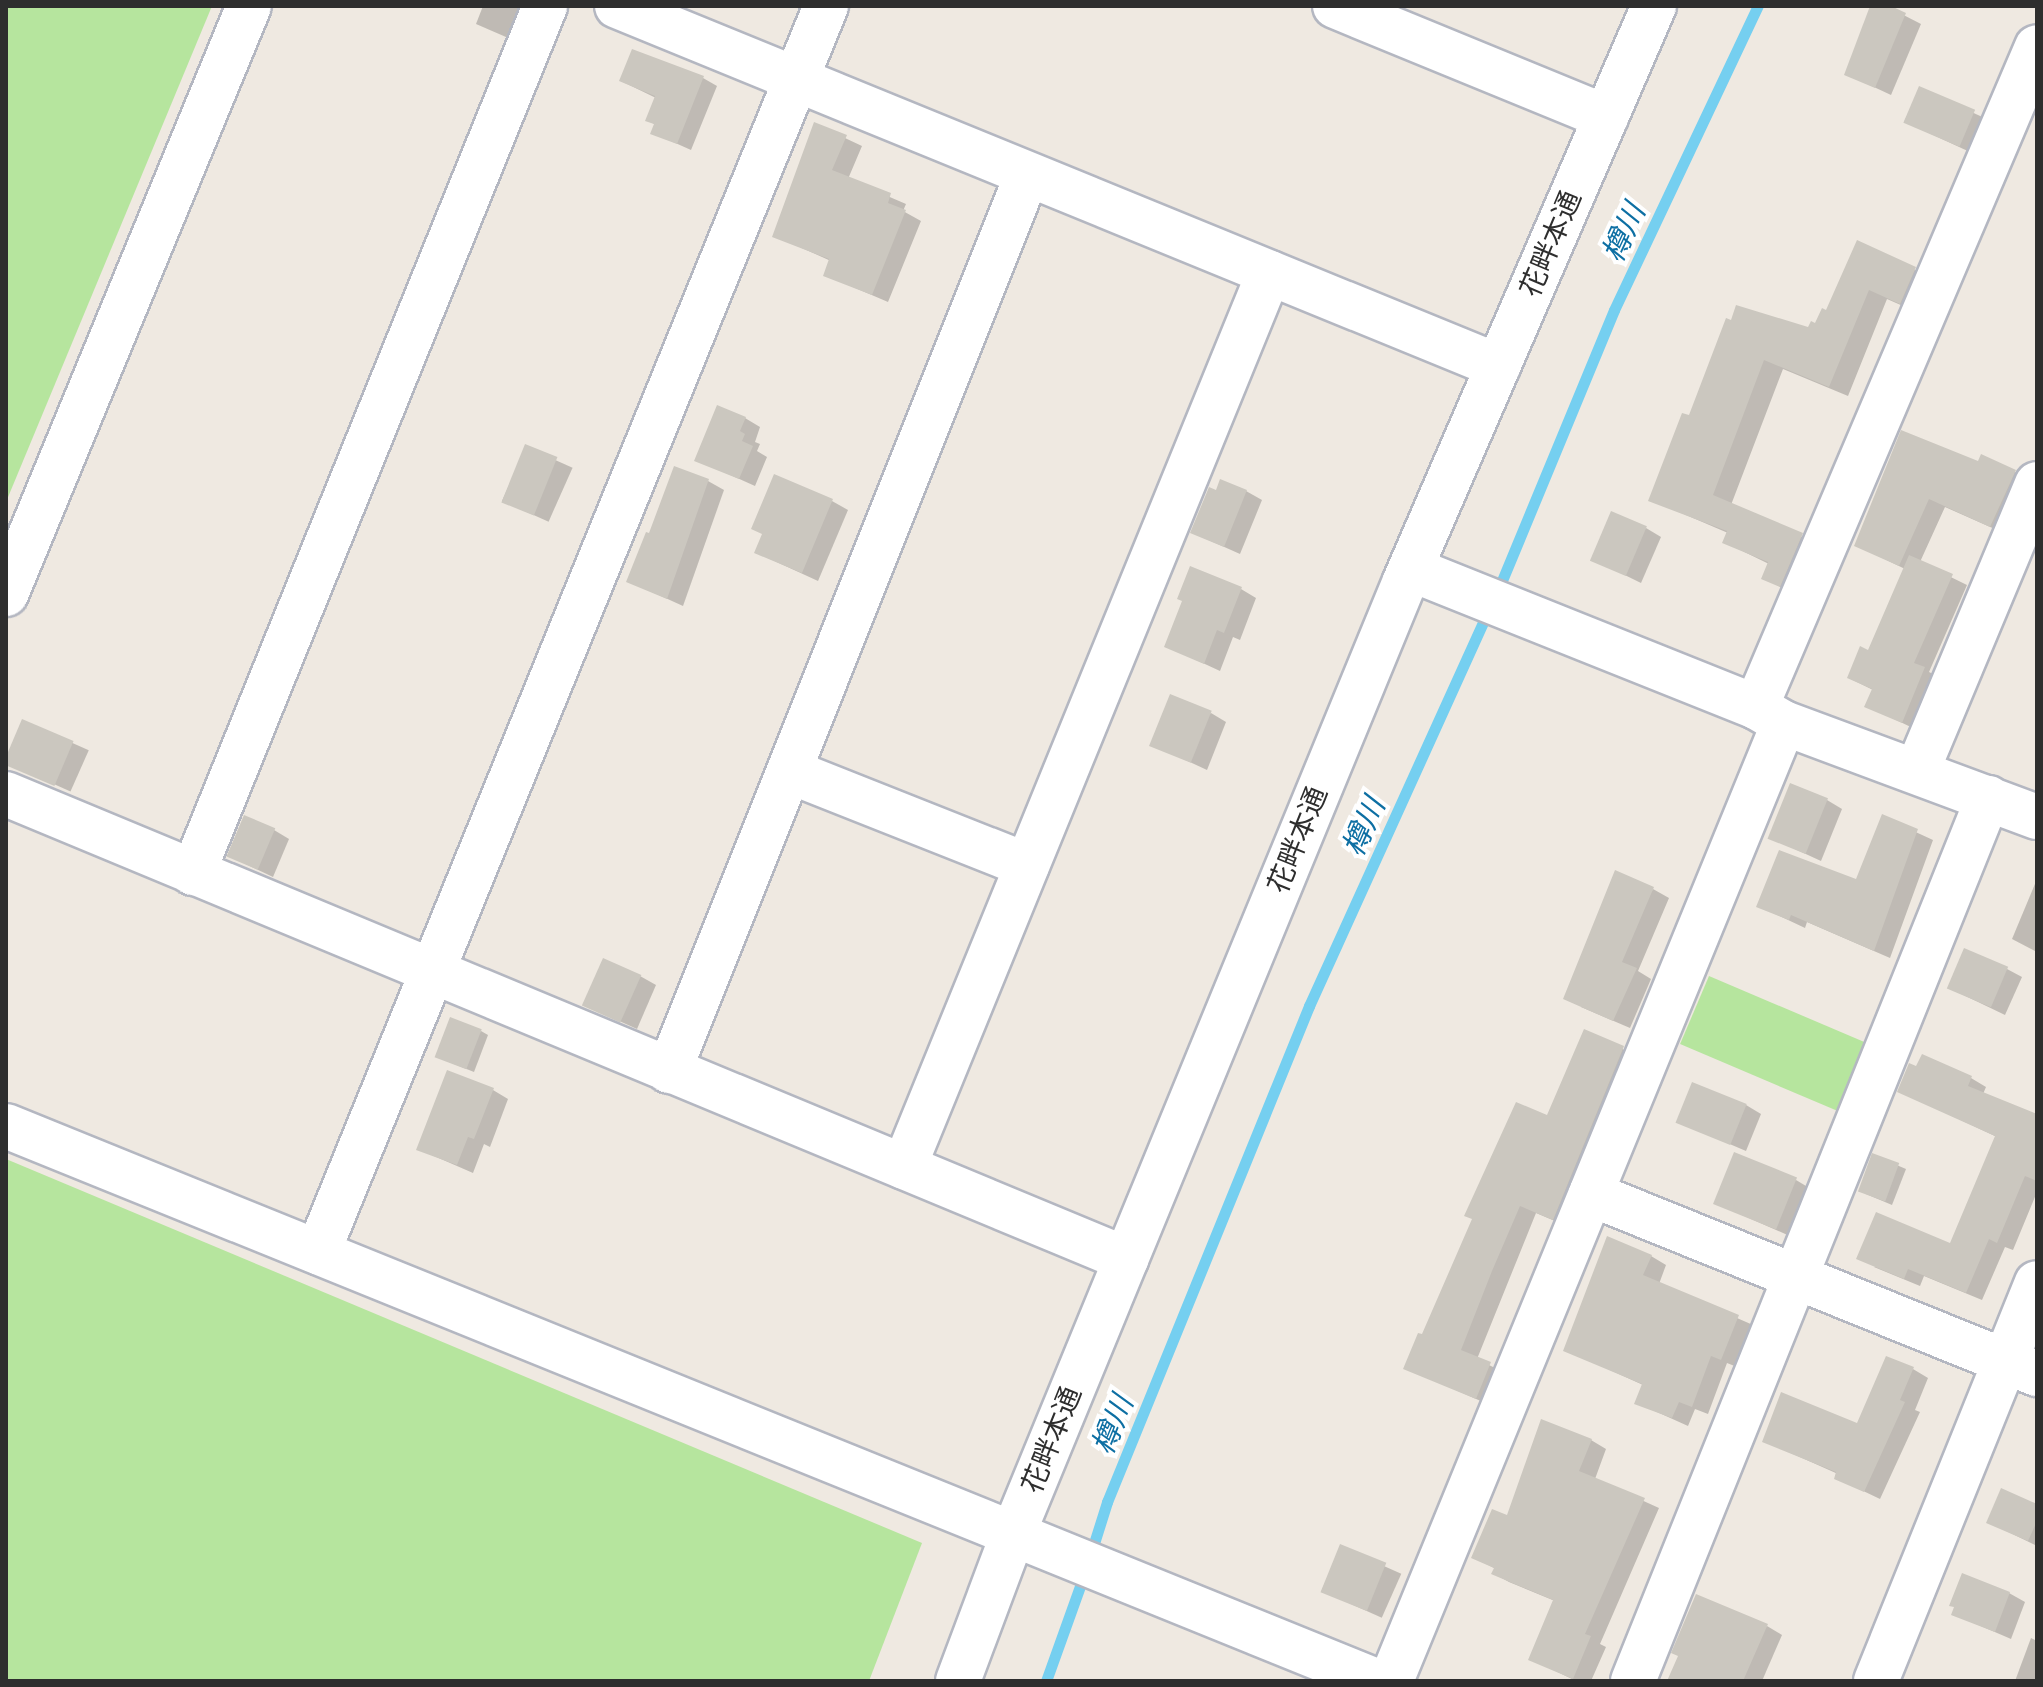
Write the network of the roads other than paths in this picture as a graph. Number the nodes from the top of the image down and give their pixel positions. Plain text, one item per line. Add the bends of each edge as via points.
1 (249, 6) edge
2 (545, 6) edge
3 (617, 6) edge
4 (826, 6) edge
5 (1335, 6) edge
6 (1654, 6) edge
7 (2037, 47) edge
8 (795, 81) junction
9 (1606, 117) junction
10 (1027, 175) junction
11 (1269, 273) junction
12 (1498, 366) junction
13 (2037, 484) edge
14 (1411, 569) junction
15 (6, 594) edge
16 (1770, 715) junction
17 (789, 771) junction
18 (1917, 771) junction
19 (6, 794) edge
20 (1988, 798) junction
21 (2037, 817) edge
22 (1027, 865) junction
23 (193, 873) junction
24 (431, 973) junction
25 (669, 1071) junction
26 (6, 1126) edge
27 (904, 1167) junction
28 (1591, 1194) junction
29 (318, 1252) junction
30 (1126, 1259) junction
31 (1796, 1277) junction
32 (2037, 1283) edge
33 (2021, 1368) edge
34 (1013, 1534) junction
35 (958, 1681) edge
36 (1376, 1681) edge
37 (1391, 1681) edge
38 (1633, 1681) edge
39 (1876, 1681) edge

1 - 15 street
2 - 23 street
3 - 8 street
4 - 8 street
5 - 9 street
6 - 9 street, 花畔本通
7 - 16 street
8 - 10 street
8 - 24 street
9 - 12 street, 花畔本通
10 - 11 street
10 - 17 street
11 - 12 street
11 - 22 street
12 - 14 street, 花畔本通
13 - 18 street
14 - 16 street
14 - 30 street, 花畔本通
16 - 18 street
16 - 28 street
17 - 22 street
17 - 25 street
18 - 20 street
19 - 23 street
20 - 21 street
20 - 31 street
22 - 27 street
23 - 24 street
24 - 25 street
24 - 29 street
25 - 27 street
26 - 29 street
27 - 30 street
28 - 31 street
28 - 37 street
29 - 34 street
30 - 34 street, 花畔本通
31 - 33 street
31 - 38 street
32 - 33 street
33 - 39 street
34 - 35 street, 花畔本通
34 - 36 street

